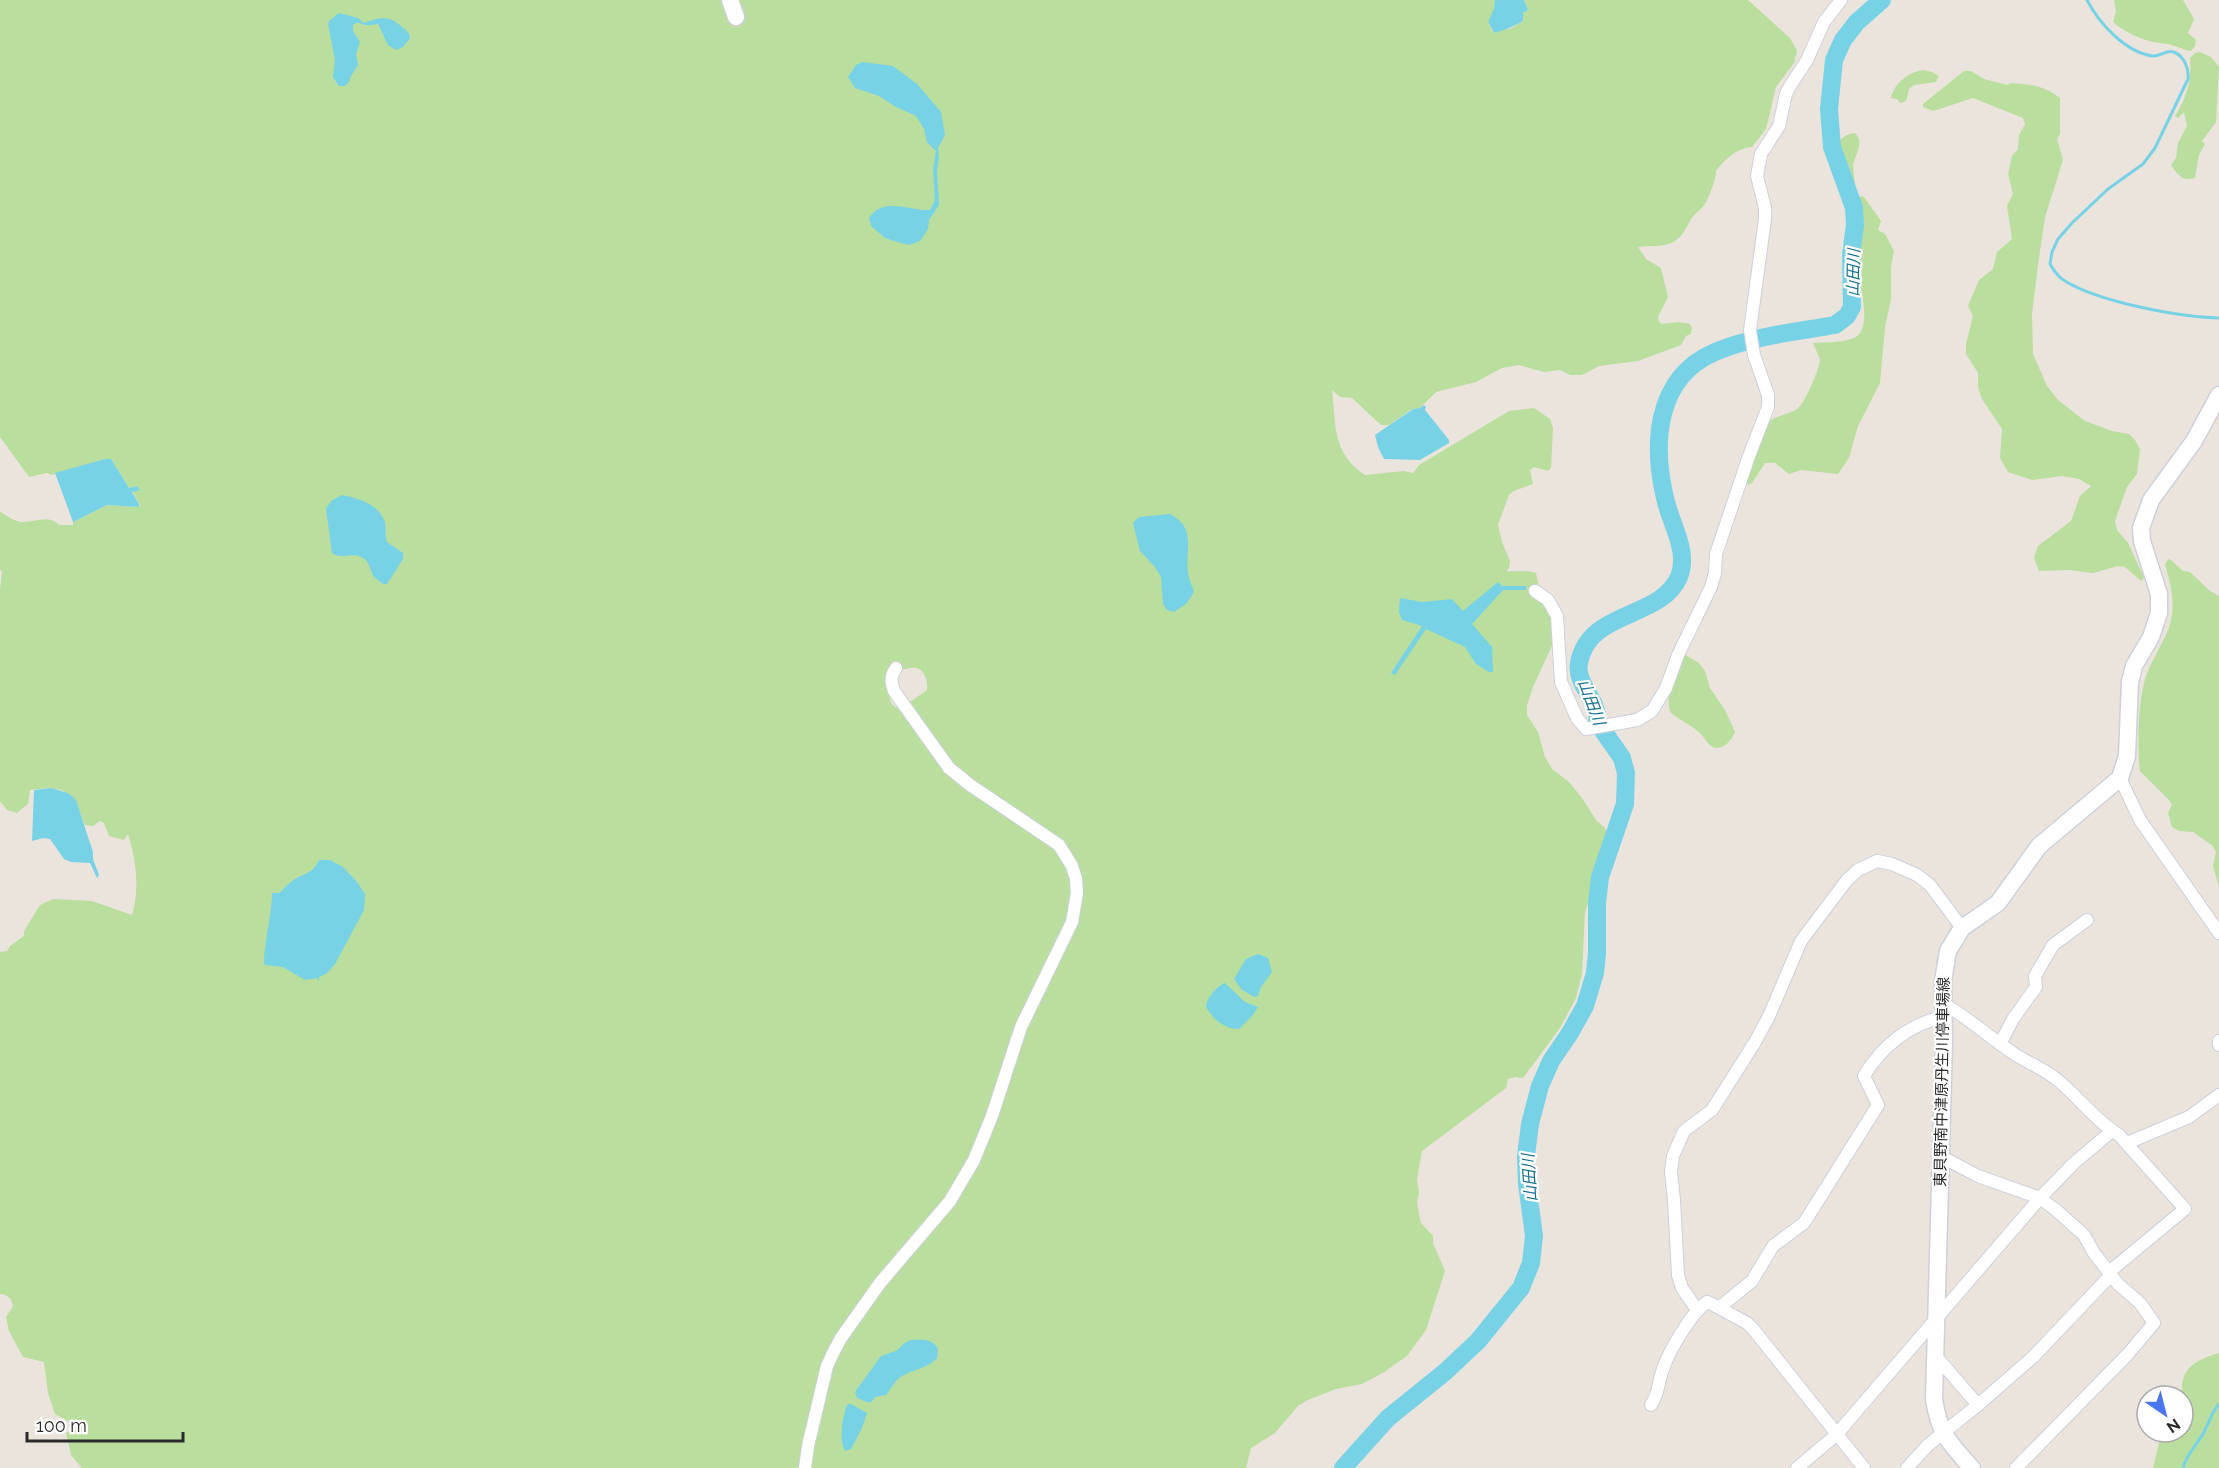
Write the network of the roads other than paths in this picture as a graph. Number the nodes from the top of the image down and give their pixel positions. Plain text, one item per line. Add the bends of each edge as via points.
1 (730, 0) edge
2 (1841, 0) edge
3 (736, 17) dead end
4 (2219, 395) edge
5 (1535, 591) dead end
6 (896, 669) dead end
7 (2121, 778) junction
8 (2087, 920) dead end
9 (1962, 928) junction
10 (2219, 933) edge
11 (1944, 1011) junction
12 (2000, 1044) junction
13 (2219, 1095) edge
14 (2112, 1131) junction
15 (2127, 1143) junction
16 (1940, 1156) junction
17 (2040, 1198) junction
18 (2110, 1273) junction
19 (1720, 1307) junction
20 (1697, 1310) junction
21 (1936, 1321) junction
22 (1922, 1337) junction
23 (1935, 1355) junction
24 (1651, 1405) dead end
25 (1978, 1405) junction
26 (1942, 1433) junction
27 (1836, 1435) junction
28 (805, 1468) edge
29 (1797, 1468) edge
30 (1864, 1468) edge
31 (1907, 1468) edge
32 (1972, 1468) edge
33 (2016, 1468) edge

1 - 3 main road
2 - 5 street via 1827,17 1790,86 1779,126 1761,154 1757,176 1765,219 1750,330 1754,355 1767,389 1768,407 1716,555 1711,587 1657,705 1644,717 1586,729 1561,682 1557,616 1548,600
4 - 7 main road via 2194,441 2151,500 2141,528 2159,594 2159,614 2130,682 2127,756
6 - 28 street via 891,681 894,691 950,768 1059,845 1072,866 1077,893 1072,922 1022,1028 974,1160 950,1202 880,1282 833,1353
7 - 9 main road, 東貝野南中津原丹生川停車場線 via 2039,846 1998,903
7 - 10 street via 2139,820
8 - 12 street via 2053,945 2035,976 2036,987
9 - 11 main road, 東貝野南中津原丹生川停車場線 via 1948,951
9 - 20 street via 1917,874 1877,861 1847,880 1801,941 1758,1037 1712,1110 1684,1131 1671,1165 1678,1275
11 - 12 street via 1959,1012
11 - 16 main road, 東貝野南中津原丹生川停車場線
11 - 19 street via 1883,1050 1864,1076 1877,1101 1876,1111 1804,1223 1773,1246 1752,1281
12 - 14 street via 2051,1075
13 - 15 street via 2188,1117
14 - 15 street
14 - 17 street
15 - 18 street via 2185,1209
16 - 17 street via 1978,1176
16 - 21 main road, 東貝野南中津原丹生川停車場線
17 - 18 street via 2084,1235
17 - 21 street
18 - 25 street via 2044,1345
18 - 33 street via 2154,1323
19 - 20 street via 1707,1302
19 - 27 street via 1754,1330
20 - 24 street via 1665,1362
21 - 22 street
21 - 23 main road, 東貝野南中津原丹生川停車場線
22 - 23 street
22 - 27 street
23 - 25 street
23 - 26 main road, 東貝野南中津原丹生川停車場線 via 1934,1399
25 - 26 street
26 - 31 street
26 - 32 main road, 東貝野南中津原丹生川停車場線
27 - 29 street
27 - 30 street

